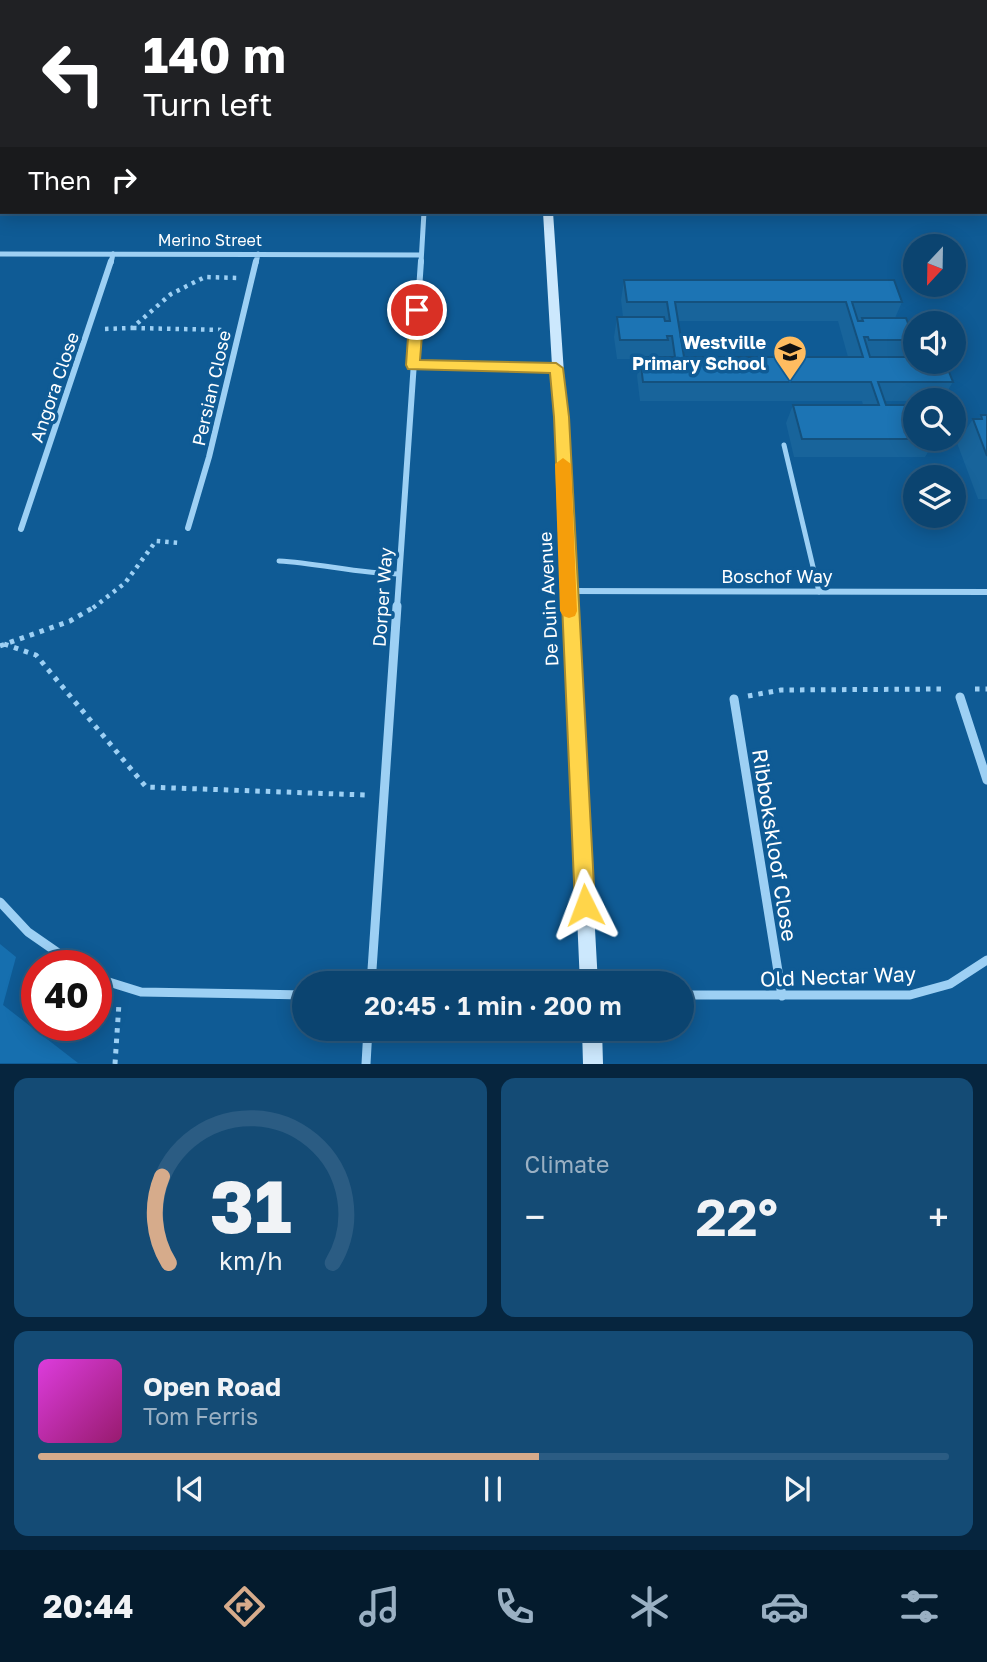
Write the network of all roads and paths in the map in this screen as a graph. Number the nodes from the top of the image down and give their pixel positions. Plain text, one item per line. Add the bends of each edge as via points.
1 (424, 214) edge
2 (548, 214) edge
3 (0, 254) edge
4 (113, 254) junction
5 (258, 254) junction
6 (421, 255) junction
7 (252, 278) junction
8 (132, 328) junction
9 (89, 330) junction
10 (238, 330) junction
11 (413, 365) junction
12 (556, 368) junction
13 (784, 445) dead end
14 (188, 528) joint
15 (21, 529) dead end
16 (279, 561) dead end
17 (399, 574) junction
18 (568, 591) junction
19 (819, 592) junction
20 (987, 592) edge
21 (2, 645) edge
22 (943, 689) dead end
23 (960, 698) dead end
24 (734, 699) joint
25 (987, 780) edge
26 (384, 797) junction
27 (0, 902) edge
28 (54, 950) edge
29 (987, 960) edge
30 (373, 971) edge
31 (588, 971) edge
32 (112, 983) edge
33 (120, 985) junction
34 (292, 995) edge
35 (694, 995) edge
36 (782, 996) junction
37 (367, 1041) edge
38 (592, 1041) edge
39 (115, 1063) edge
40 (366, 1063) edge
41 (593, 1063) edge

1 - 6 street, Dorper Way
2 - 12 street, De Duin Avenue
3 - 4 street, Merino Street
4 - 5 street, Merino Street
4 - 9 street, Angora Close
5 - 6 street, Merino Street
5 - 7 street, Persian Close
6 - 11 street, Dorper Way
7 - 8 path via 205,277 171,294
7 - 10 street, Persian Close
8 - 9 path
8 - 10 path
9 - 15 street, Angora Close
10 - 14 street, Persian Close
11 - 12 street
11 - 17 street, Dorper Way
12 - 18 street, De Duin Avenue
13 - 19 lane
14 - 21 path via 184,543 156,541 131,580 114,595 58,627
16 - 17 lane
17 - 26 street, Dorper Way
18 - 19 street, Boschof Way
18 - 31 street, De Duin Avenue
19 - 20 street, Boschof Way
21 - 26 path via 36,655 146,787
22 - 24 path via 780,690
23 - 25 street
24 - 36 street, Ribbokskloof Close
26 - 30 street, Dorper Way
27 - 28 street via 28,932
29 - 36 street, Old Nectar Way via 950,984 910,995
32 - 33 street
33 - 34 street via 141,992
33 - 39 path
35 - 36 street, Old Nectar Way
37 - 40 street
38 - 41 street

